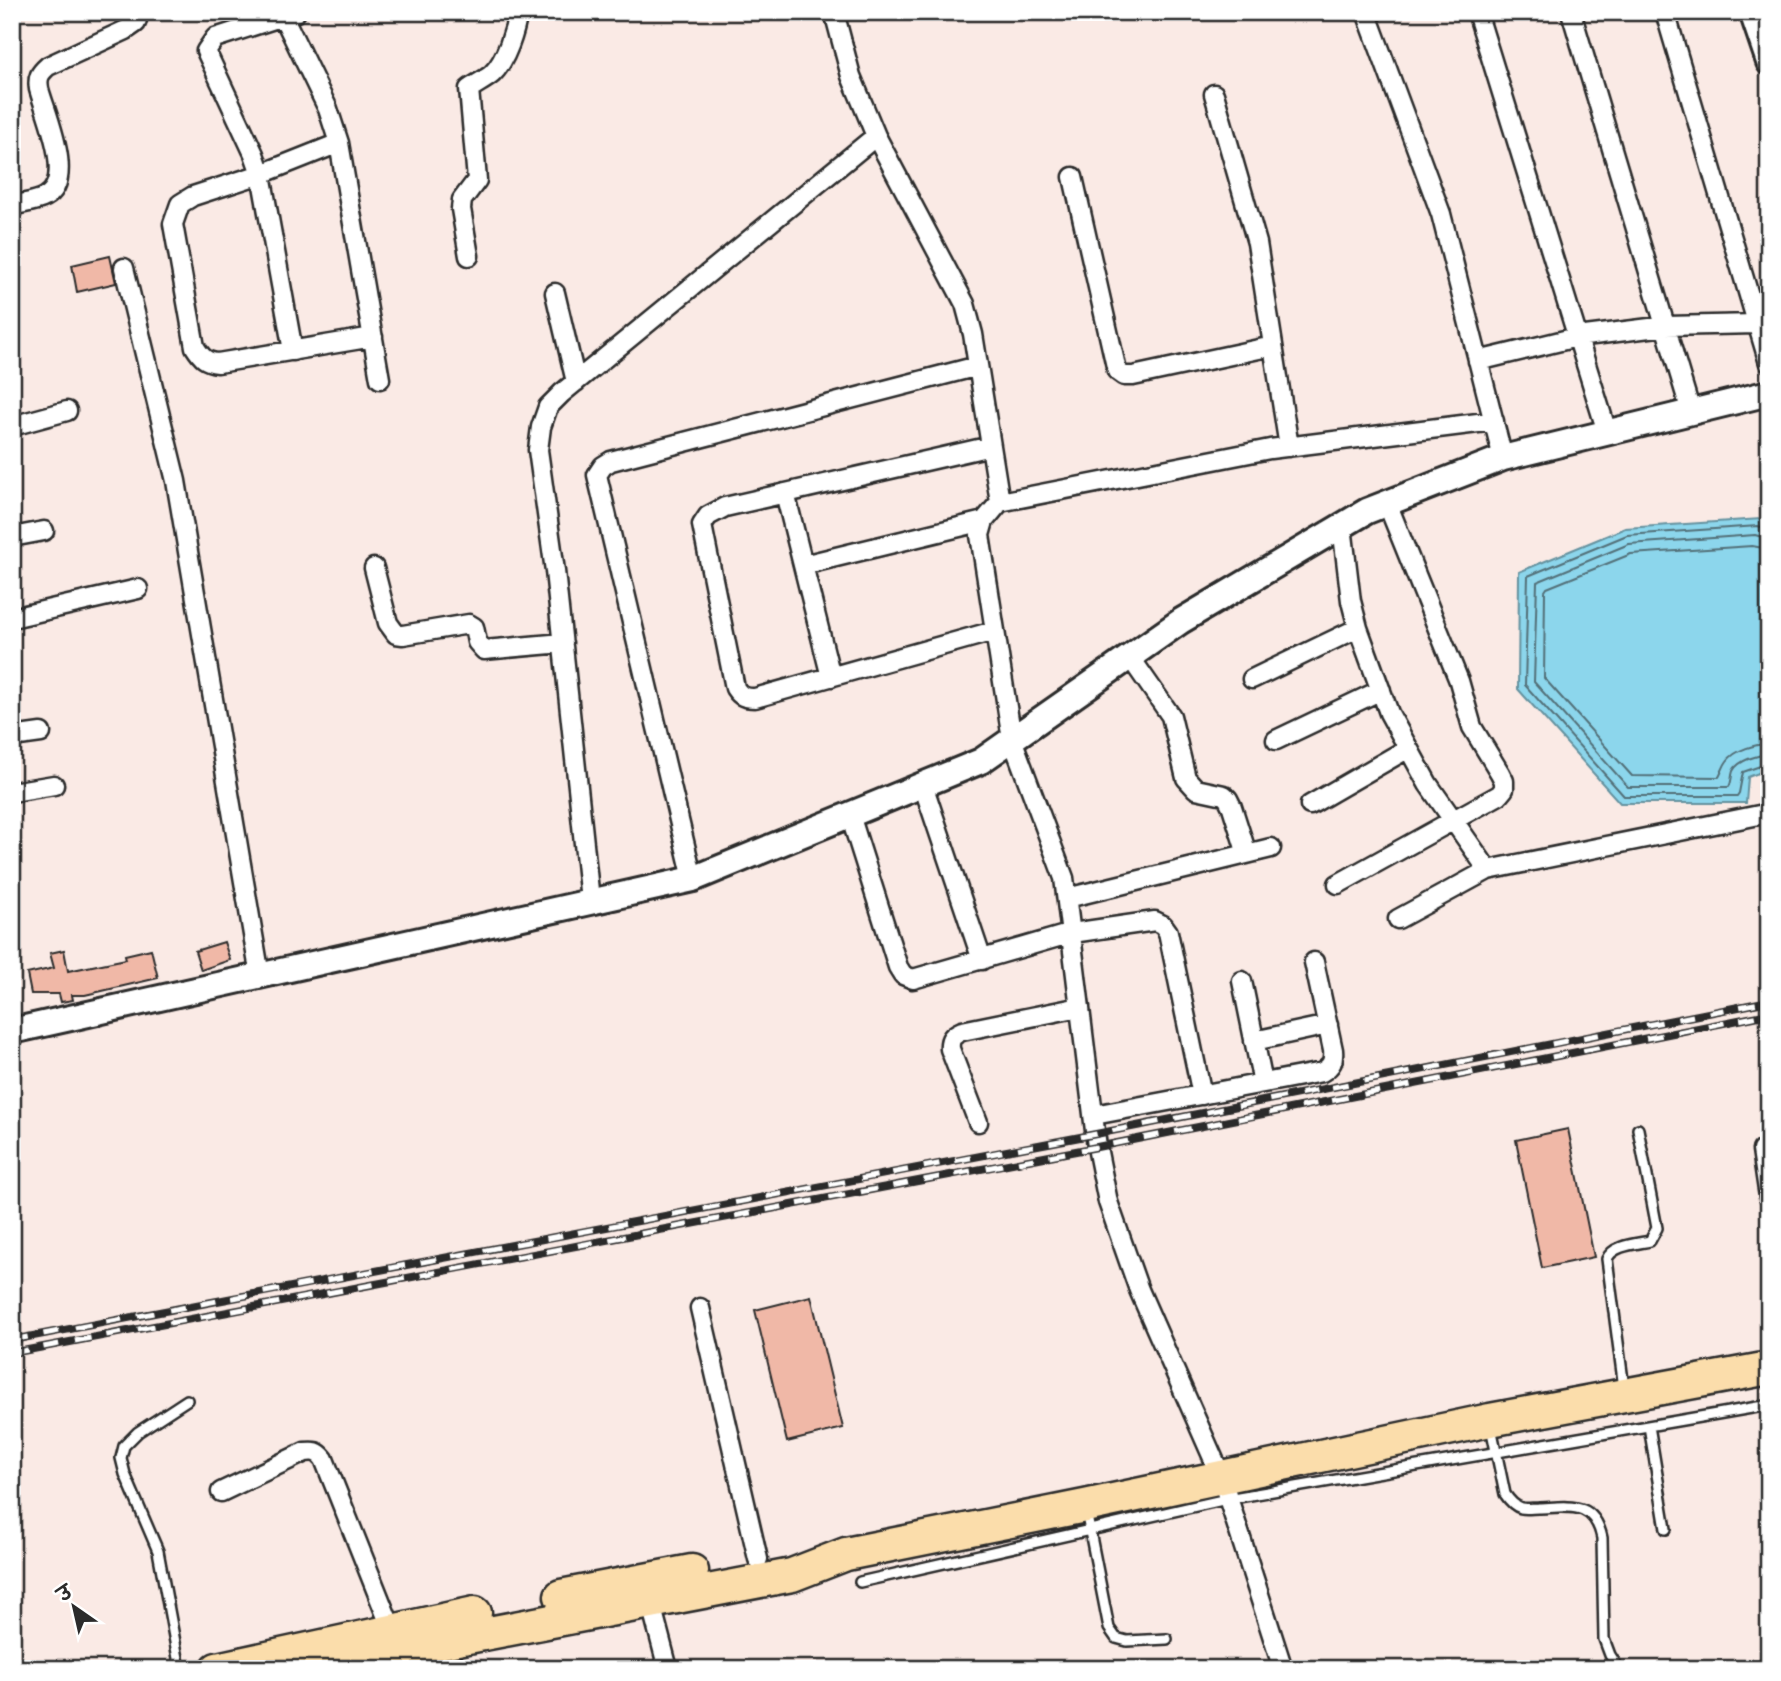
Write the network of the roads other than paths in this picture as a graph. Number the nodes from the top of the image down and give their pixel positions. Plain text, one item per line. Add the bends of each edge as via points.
1 (139, 12) edge
2 (518, 12) edge
3 (834, 12) edge
4 (1366, 12) edge
5 (1477, 12) edge
6 (1571, 12) edge
7 (1752, 12) edge
8 (1669, 13) edge
9 (290, 14) edge
10 (1769, 62) edge
11 (1214, 94) dead end
12 (876, 136) junction
13 (339, 143) junction
14 (261, 174) junction
15 (1073, 177) dead end
16 (12, 206) edge
17 (469, 256) dead end
18 (124, 268) dead end
19 (555, 293) dead end
20 (1757, 324) junction
21 (1666, 326) junction
22 (373, 337) junction
23 (1577, 337) junction
24 (1273, 346) junction
25 (293, 351) junction
26 (1478, 361) junction
27 (1769, 363) edge
28 (978, 366) junction
29 (380, 379) dead end
30 (576, 382) junction
31 (1769, 393) edge
32 (67, 411) dead end
33 (1691, 412) junction
34 (1494, 421) junction
35 (12, 426) edge
36 (1606, 432) junction
37 (991, 446) junction
38 (1289, 447) junction
39 (1503, 458) junction
40 (785, 493) junction
41 (1000, 502) junction
42 (1387, 503) junction
43 (984, 521) junction
44 (1342, 526) junction
45 (44, 531) dead end
46 (12, 537) edge
47 (803, 565) junction
48 (374, 568) dead end
49 (138, 589) dead end
50 (12, 618) edge
51 (1358, 628) junction
52 (994, 631) junction
53 (563, 643) junction
54 (1130, 657) junction
55 (831, 677) junction
56 (1252, 679) dead end
57 (1381, 690) junction
58 (41, 733) dead end
59 (12, 737) edge
60 (1013, 740) junction
61 (1276, 740) dead end
62 (1407, 749) junction
63 (54, 785) dead end
64 (923, 785) junction
65 (12, 792) edge
66 (1310, 805) dead end
67 (1769, 813) edge
68 (849, 815) junction
69 (1453, 820) junction
70 (1271, 848) dead end
71 (1247, 854) junction
72 (1488, 870) junction
73 (693, 879) junction
74 (1338, 884) dead end
75 (1067, 898) junction
76 (590, 900) junction
77 (1398, 919) dead end
78 (1072, 933) junction
79 (982, 960) junction
80 (1314, 962) dead end
81 (260, 976) junction
82 (1242, 981) dead end
83 (1080, 1007) junction
84 (1328, 1025) junction
85 (12, 1031) edge
86 (1254, 1041) junction
87 (1263, 1083) junction
88 (1202, 1094) junction
89 (1094, 1115) junction
90 (978, 1122) dead end
91 (1638, 1129) dead end
92 (1762, 1150) dead end
93 (1769, 1197) edge
94 (700, 1307) dead end
95 (1769, 1368) edge
96 (1625, 1393) junction
97 (187, 1400) dead end
98 (1769, 1405) edge
99 (1490, 1420) junction
100 (1649, 1426) junction
101 (1496, 1452) junction
102 (1224, 1488) junction
103 (221, 1492) dead end
104 (1087, 1518) junction
105 (1666, 1529) dead end
106 (846, 1554) junction
107 (758, 1559) junction
108 (860, 1582) dead end
109 (650, 1600) junction
110 (392, 1630) junction
111 (1167, 1639) dead end
112 (180, 1669) edge
113 (217, 1669) edge
114 (328, 1669) edge
115 (668, 1669) edge
116 (1283, 1669) edge
117 (1619, 1669) edge

1 - 16 street via 136,23 126,30 41,72 39,89 60,164 59,178 44,198
2 - 17 street via 498,68 469,89 477,180 461,209
3 - 12 street via 851,76
4 - 26 street via 1441,214
5 - 23 street
6 - 21 street
7 - 10 street
8 - 20 street
9 - 13 street
9 - 14 street via 215,38 206,51
11 - 24 street via 1257,243
12 - 28 street via 965,304
12 - 30 street
13 - 14 street
13 - 22 street
14 - 25 street
14 - 25 street via 180,204 173,224 180,265 195,347 207,362
15 - 24 street via 1118,371 1133,376
18 - 81 street via 176,481
19 - 30 street
20 - 21 street
20 - 27 street
21 - 23 street
21 - 33 street
22 - 25 street
22 - 29 street
23 - 26 street
23 - 36 street
24 - 38 street
26 - 34 street
28 - 37 street
28 - 73 street via 611,461 597,475
30 - 53 street via 548,408 538,450
31 - 33 street
32 - 35 street
33 - 36 street
34 - 38 street
34 - 39 street
36 - 39 street
37 - 40 street
37 - 41 street
38 - 41 street
39 - 42 street
40 - 47 street
40 - 55 street via 725,507 708,516 702,526 735,688 745,698 755,698
41 - 43 street
42 - 44 street
42 - 69 street via 1459,681 1472,727 1504,781 1499,795
43 - 47 street
43 - 52 street via 980,535
44 - 51 street
44 - 54 street via 1181,621
45 - 46 street
47 - 55 street
48 - 53 street via 388,624 396,634 469,624 484,650
49 - 50 street
51 - 56 street
51 - 57 street
52 - 55 street
52 - 60 street
53 - 76 street
54 - 60 street
54 - 71 street via 1171,716 1186,778 1196,789 1228,799
57 - 61 street
57 - 62 street
58 - 59 street
60 - 64 street via 981,761
60 - 75 street via 1064,878
62 - 66 street
62 - 69 street
63 - 65 street
64 - 68 street
64 - 79 street
67 - 72 street
68 - 73 street
68 - 79 street via 903,975 913,979
69 - 72 street
69 - 74 street
70 - 71 street
71 - 75 street
72 - 77 street
73 - 76 street
75 - 78 street
76 - 81 street
78 - 79 street
78 - 83 street
78 - 88 street via 1155,920 1163,925
80 - 84 street
81 - 85 street
82 - 86 street
83 - 89 street
83 - 90 street via 953,1035 950,1049
84 - 86 street
84 - 87 street via 1334,1060 1329,1068
86 - 87 street
87 - 88 street
88 - 89 street
89 - 102 street via 1108,1202 1139,1290
91 - 96 lane via 1657,1228 1650,1241 1617,1249 1607,1259
92 - 93 street
94 - 107 street
95 - 96 highway
96 - 99 highway
97 - 112 lane via 138,1432 124,1446 121,1458 159,1551
98 - 100 lane
99 - 101 lane
99 - 102 highway
100 - 101 lane
100 - 105 lane
101 - 102 lane
101 - 117 lane via 1511,1502 1521,1508 1585,1510 1599,1524 1604,1639
102 - 104 highway
102 - 116 street
103 - 110 street via 304,1452 319,1453
104 - 106 highway
104 - 108 lane
104 - 111 lane via 1109,1628 1116,1638 1127,1641
106 - 107 highway
106 - 109 highway via 792,1575
107 - 110 highway
109 - 114 highway
109 - 115 street
110 - 113 highway

